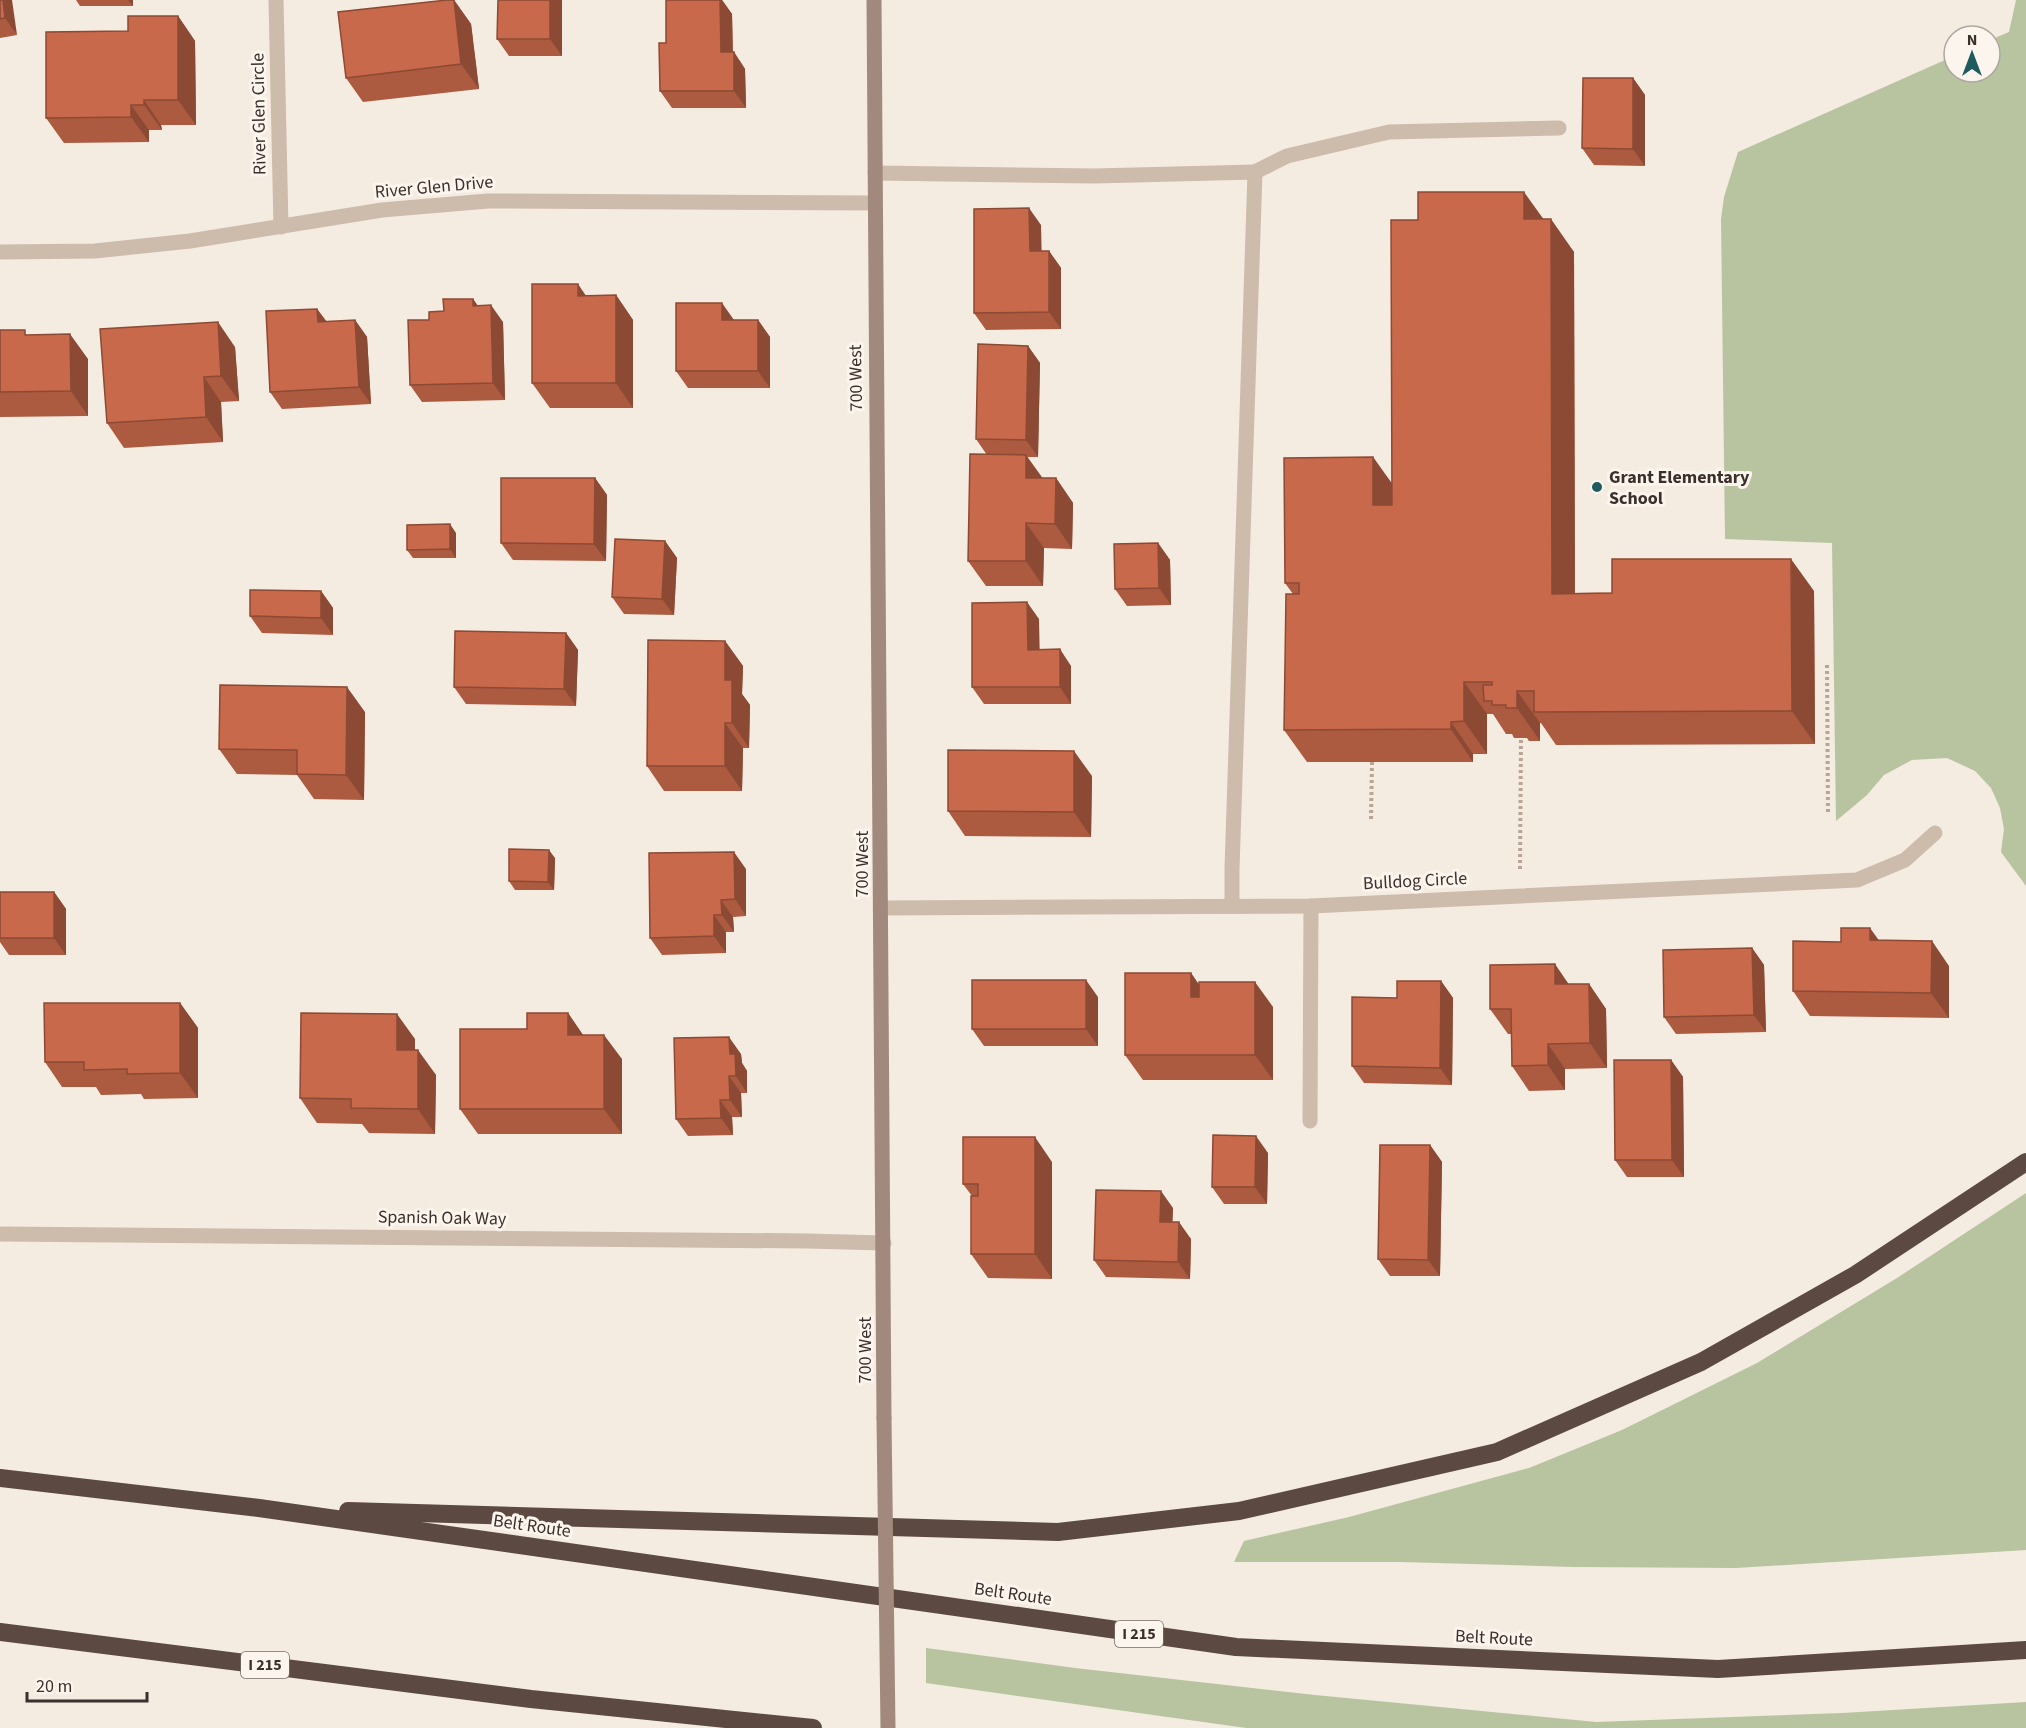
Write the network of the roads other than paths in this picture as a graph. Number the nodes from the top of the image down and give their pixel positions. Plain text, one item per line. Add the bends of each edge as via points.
1 (276, 0) edge
2 (874, 0) edge
3 (1559, 128) dead end
4 (1255, 171) junction
5 (875, 173) junction
6 (874, 203) junction
7 (281, 227) junction
8 (0, 252) edge
9 (1935, 832) dead end
10 (1232, 906) junction
11 (1311, 906) junction
12 (881, 908) junction
13 (1310, 1120) dead end
14 (2026, 1162) edge
15 (0, 1234) edge
16 (884, 1243) junction
17 (0, 1479) edge
18 (259, 1508) junction
19 (0, 1632) edge
20 (2026, 1650) edge
21 (813, 1728) edge
22 (888, 1728) edge

1 - 7 street, River Glen Circle
2 - 5 main road, 700 West
3 - 4 street via 1389,132 1287,156
4 - 5 street via 1094,176
4 - 10 street
5 - 6 main road, 700 West
6 - 7 street, River Glen Drive via 488,201 382,210
6 - 12 main road, 700 West
7 - 8 street, River Glen Drive via 95,251
9 - 11 street, Bulldog Circle via 1905,860 1857,880
10 - 11 street, Bulldog Circle
10 - 12 street, Bulldog Circle
11 - 13 street
12 - 16 main road, 700 West
14 - 18 highway via 1855,1275 1701,1362 1497,1452 1239,1511 1058,1532
15 - 16 street, Spanish Oak Way
16 - 22 main road, 700 West, bridge
17 - 18 highway, Belt Route / I 215
18 - 20 highway, Belt Route / I 215 via 1236,1647 1718,1669
19 - 21 highway, I 215 via 531,1699

